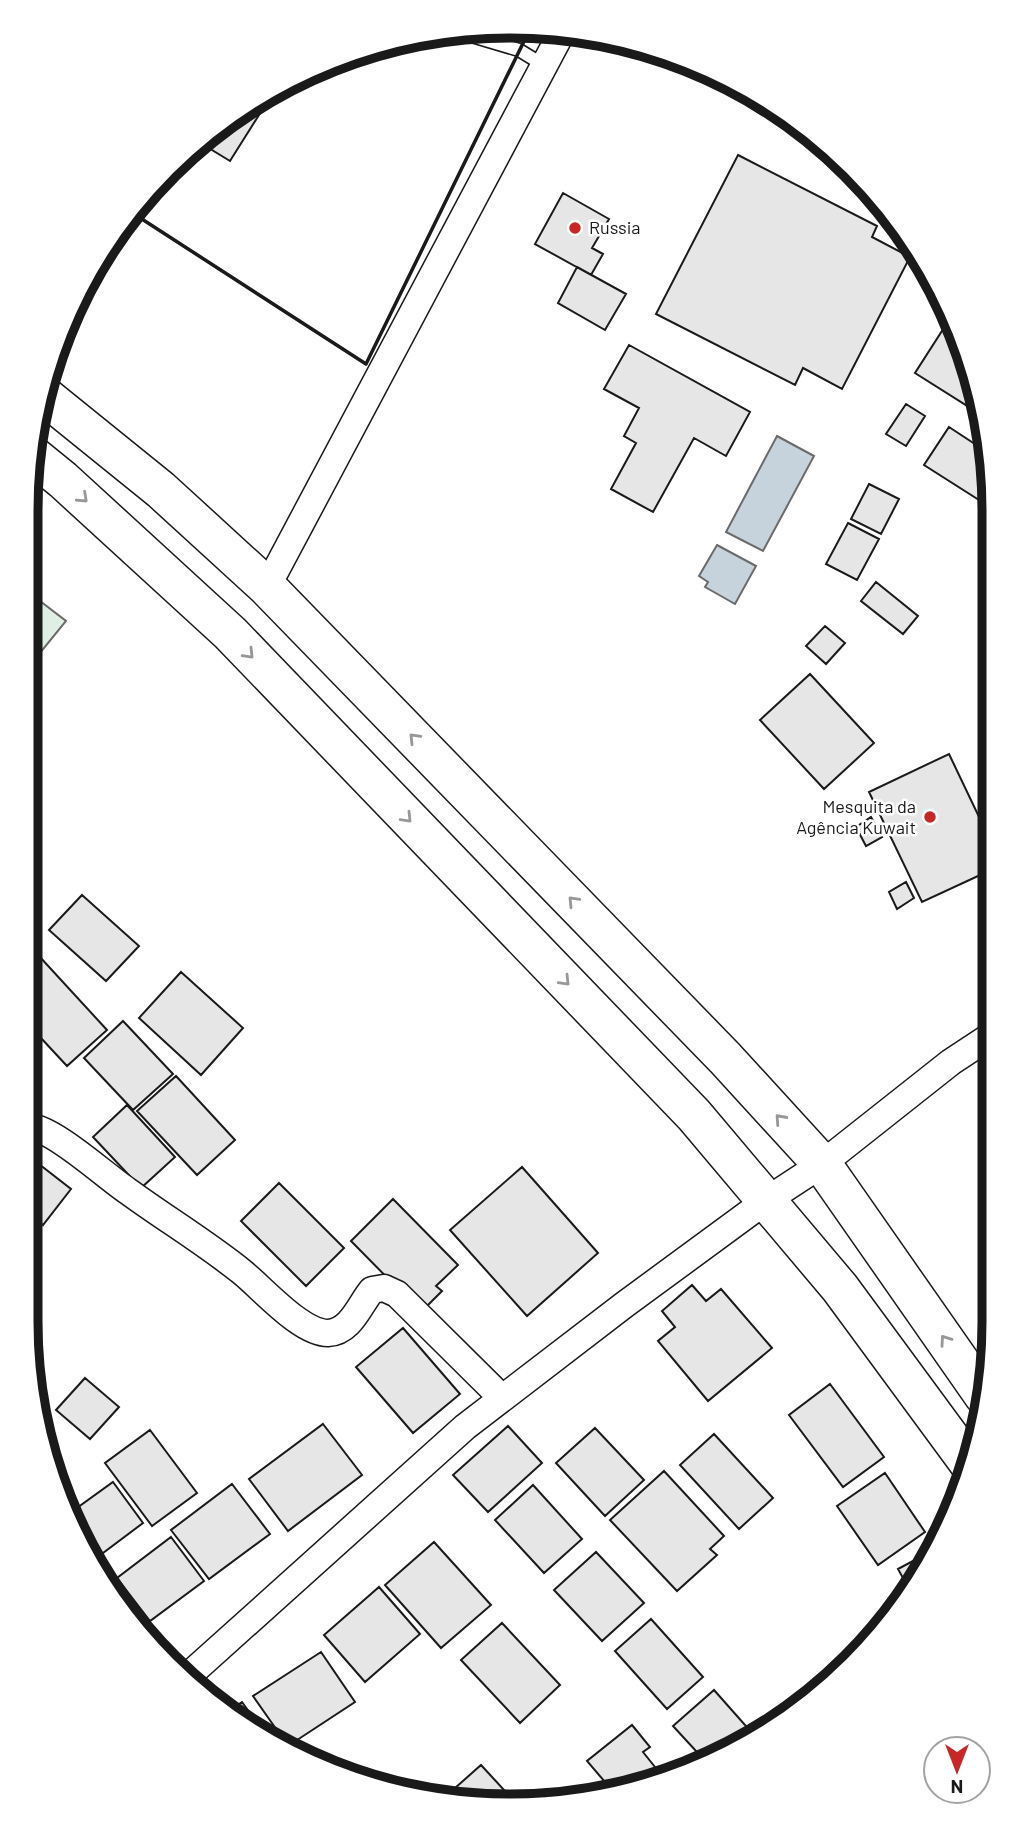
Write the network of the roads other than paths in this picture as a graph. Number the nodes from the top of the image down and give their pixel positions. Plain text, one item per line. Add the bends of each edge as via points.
1 (484, 40) edge
2 (558, 42) edge
3 (545, 66) junction
4 (52, 402) edge
5 (42, 463) edge
6 (267, 587) junction
7 (982, 1042) edge
8 (38, 1129) edge
9 (822, 1164) junction
10 (767, 1200) junction
11 (977, 1386) edge
12 (502, 1398) junction
13 (962, 1454) edge
14 (193, 1671) edge

1 - 3 lane via 519,50
2 - 3 street
3 - 6 street
4 - 6 main road via 161,490
5 -> 10 main road via 230,634 684,1105
9 -> 6 main road via 725,1058
7 - 9 street
8 - 12 street via 241,1271 311,1329 341,1330 372,1290 384,1288 397,1294
9 - 10 street
11 -> 9 main road
10 - 12 street
10 - 13 main road via 841,1288
12 - 14 street

